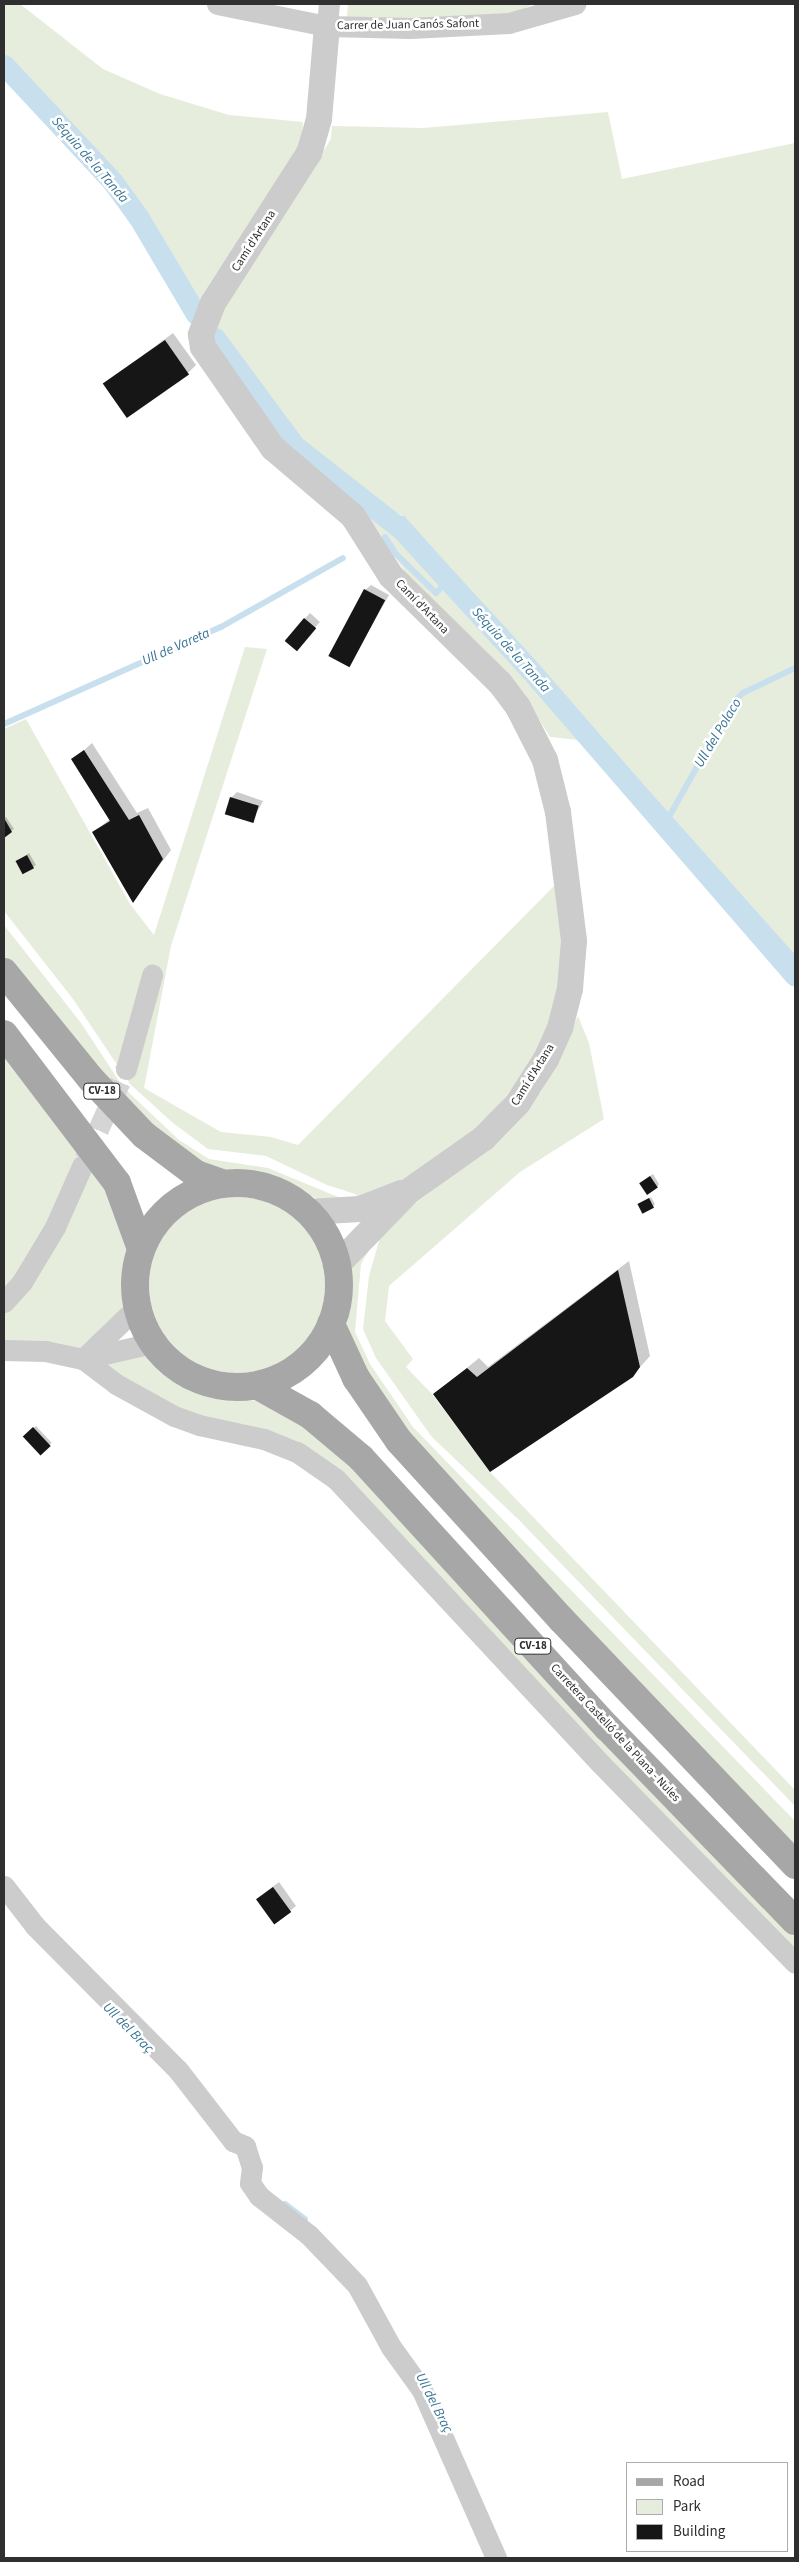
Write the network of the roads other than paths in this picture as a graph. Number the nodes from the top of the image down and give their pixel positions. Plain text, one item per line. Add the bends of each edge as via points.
1 (217, 4) edge
2 (571, 4) edge
3 (328, 15) edge
4 (4, 972) edge
5 (152, 974) dead end
6 (4, 1034) edge
7 (126, 1069) tunnel mouth
8 (82, 1166) tunnel mouth
9 (222, 1183) junction
10 (409, 1191) junction
11 (309, 1212) junction
12 (140, 1249) junction
13 (337, 1265) junction
14 (4, 1302) edge
15 (136, 1307) junction
16 (331, 1324) junction
17 (152, 1343) junction
18 (4, 1350) edge
19 (83, 1359) junction
20 (258, 1386) junction
21 (795, 1865) edge
22 (4, 1886) edge
23 (795, 1921) edge
24 (795, 1963) edge
25 (496, 2558) edge

1 - 3 street, Carrer de Juan Canós Safont
2 - 3 street, Carrer de Juan Canós Safont via 509,23 410,28
3 - 10 street, Camí d'Artana via 319,119 309,153 213,303 201,335 202,347 273,448 353,516 392,576 435,623 500,683 518,707 545,760 558,812 574,941 570,989 560,1028 546,1059 518,1103 484,1138
4 - 9 main road, CV-18 via 90,1079 144,1135 196,1174
5 - 7 street
6 - 12 main road via 117,1183
8 - 14 street via 58,1221 22,1282
9 - 11 main road, CV-18 via 269,1187
9 - 12 main road, CV-18 via 180,1201 159,1218
10 - 11 street, Camí d'Artana via 360,1209
10 - 13 street, Camí d'Artana
11 - 13 main road, CV-18 via 327,1236
12 - 15 main road, CV-18 via 134,1278
13 - 16 main road, CV-18 via 339,1295
15 - 17 main road, CV-18
15 - 19 street
16 - 20 main road, CV-18 via 314,1352 289,1374
16 - 21 main road via 356,1378 399,1441 561,1620
17 - 19 street
17 - 20 main road, CV-18 via 180,1371 218,1386
18 - 19 street via 45,1351
19 - 24 street via 116,1384 174,1416 199,1425 264,1439 297,1452 336,1479 608,1771
20 - 23 main road, Carretera Castelló de la Plana - Nules / CV-18 via 310,1415 361,1458 607,1727
22 - 25 street via 35,1926 178,2070 233,2141 245,2146 250,2153 250,2183 254,2191 309,2235 357,2286 391,2347 422,2390

